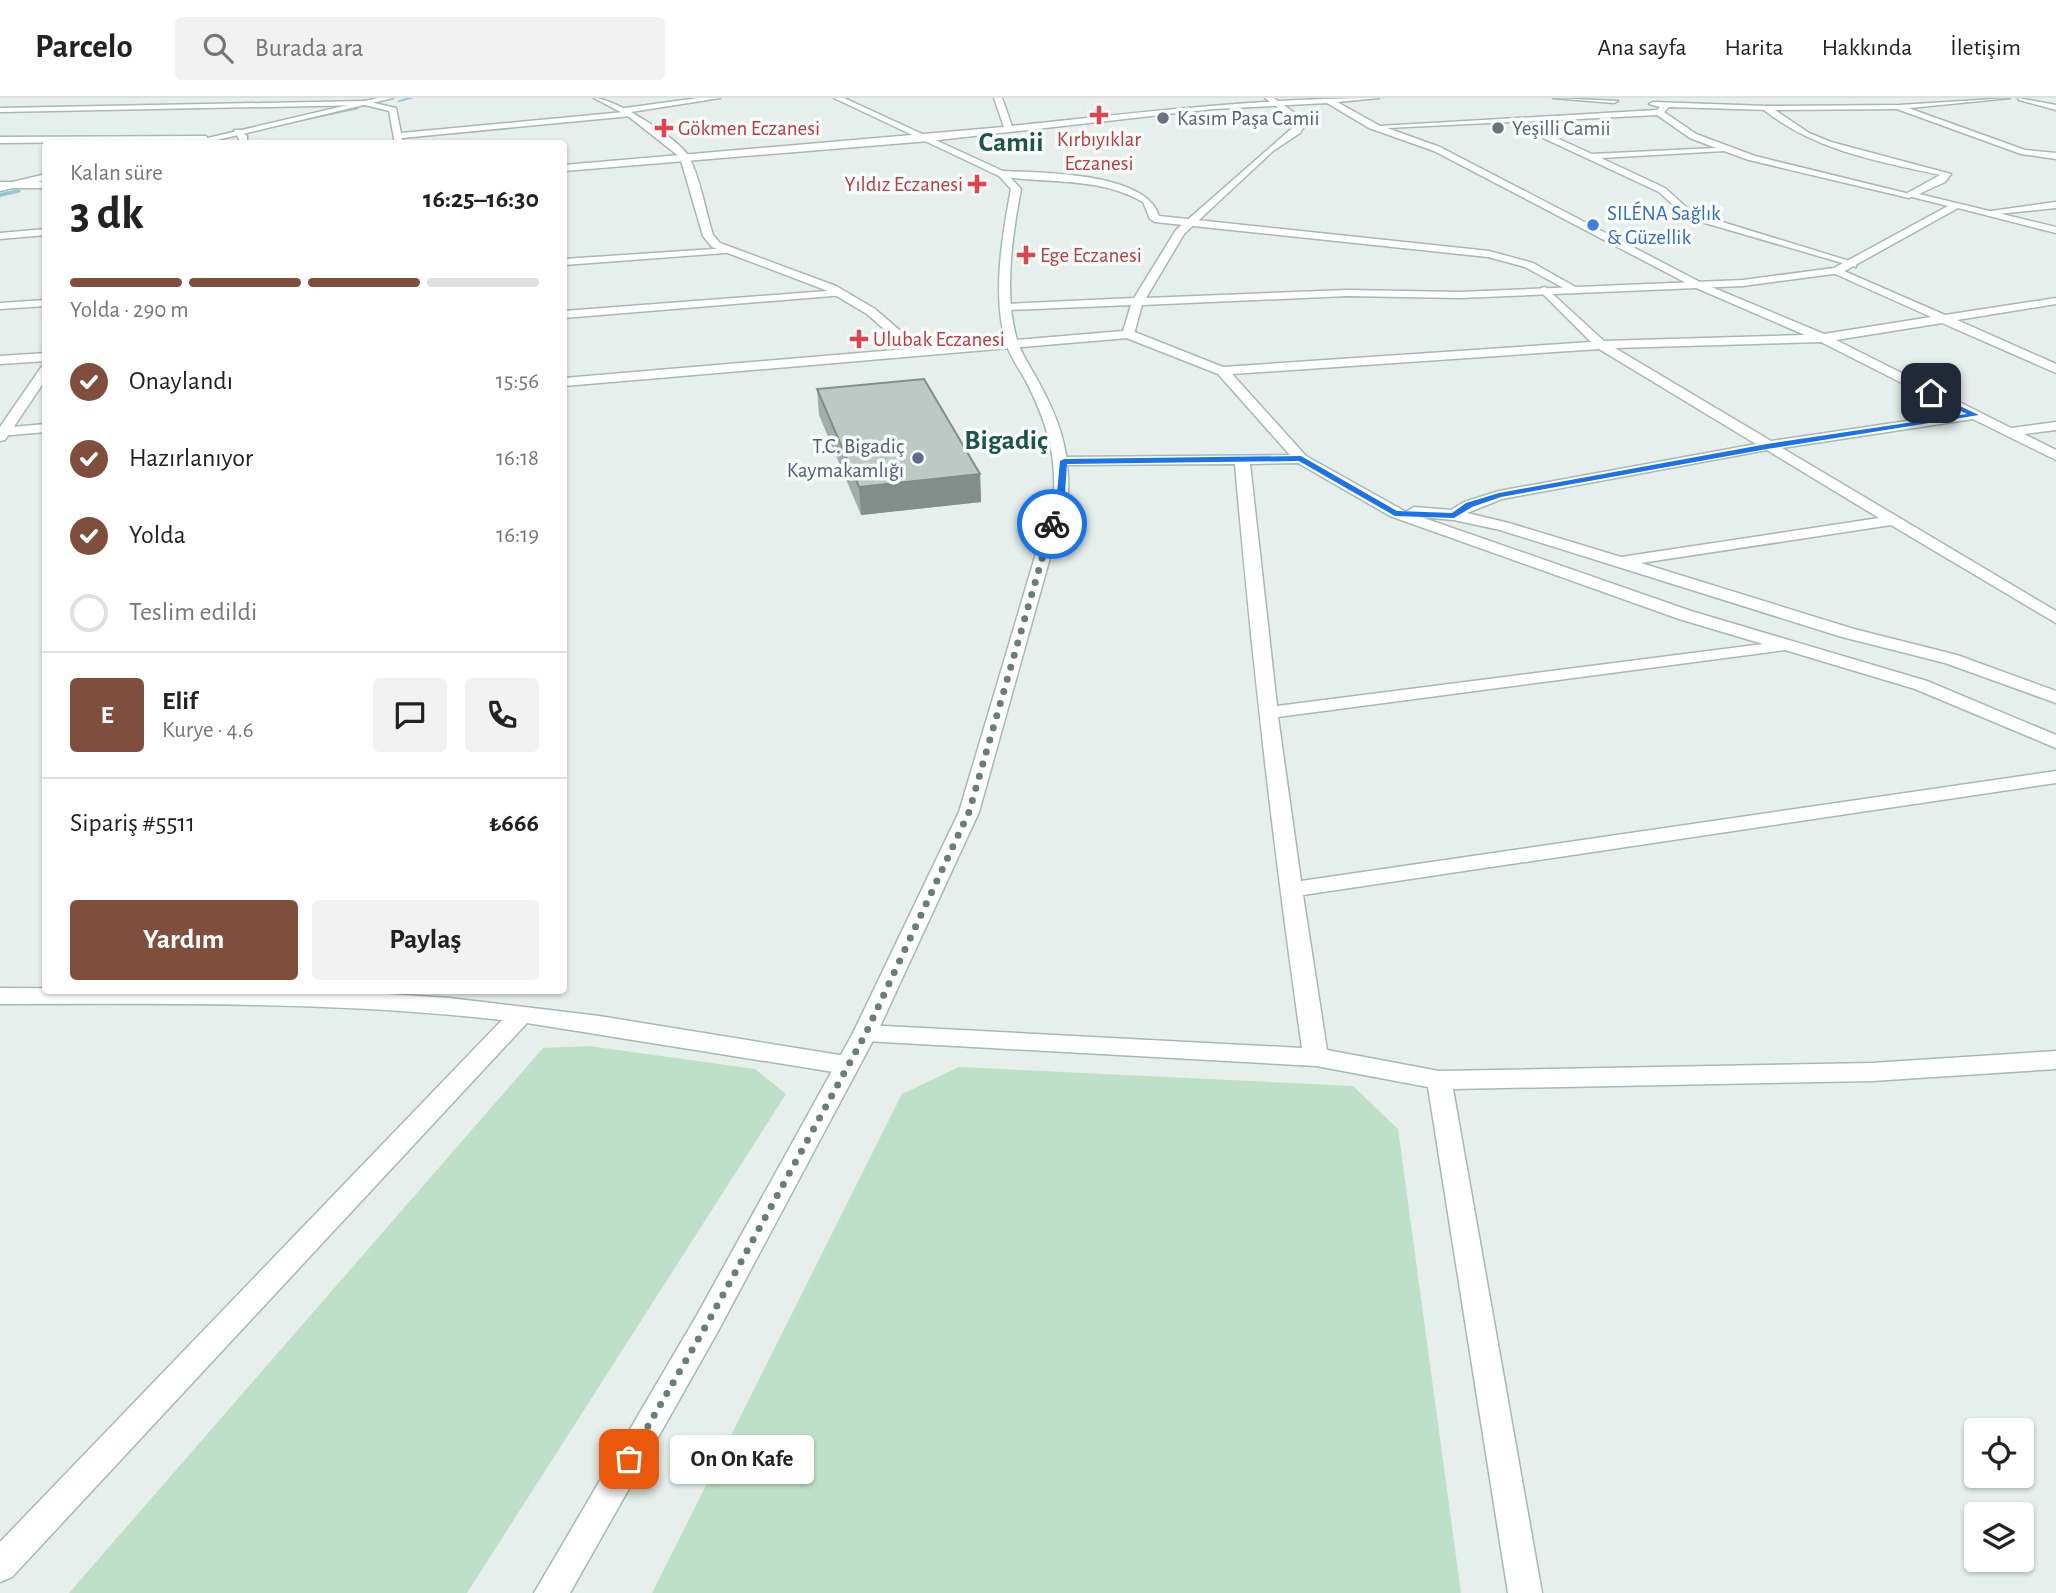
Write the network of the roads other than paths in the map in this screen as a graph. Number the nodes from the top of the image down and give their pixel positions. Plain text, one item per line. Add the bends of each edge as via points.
1 (389, 98) edge
2 (598, 98) edge
3 (716, 98) edge
4 (838, 98) edge
5 (998, 98) edge
6 (1375, 98) edge
7 (1557, 98) edge
8 (2006, 98) edge
9 (2022, 98) edge
10 (1326, 99) edge
11 (1272, 101) edge
12 (1622, 102) dead end
13 (365, 103) junction
14 (1634, 103) dead end
15 (1668, 104) junction
16 (1900, 107) junction
17 (1767, 108) junction
18 (2056, 108) edge
19 (0, 110) edge
20 (628, 112) junction
21 (1659, 112) junction
22 (1510, 119) junction
23 (1372, 126) junction
24 (1008, 128) junction
25 (237, 132) junction
26 (929, 138) junction
27 (206, 139) junction
28 (0, 140) edge
29 (202, 140) edge
30 (244, 140) edge
31 (398, 140) edge
32 (1728, 149) junction
33 (684, 156) junction
34 (1590, 156) junction
35 (2056, 156) edge
36 (567, 168) edge
37 (1002, 174) junction
38 (42, 178) edge
39 (11, 185) junction
40 (42, 185) edge
41 (0, 186) edge
42 (1909, 195) junction
43 (1956, 205) junction
44 (2056, 205) edge
45 (1989, 212) junction
46 (1189, 222) junction
47 (2056, 230) edge
48 (42, 232) edge
49 (0, 236) edge
50 (725, 250) junction
51 (567, 262) edge
52 (1852, 265) junction
53 (1837, 271) junction
54 (1698, 285) junction
55 (1573, 289) junction
56 (1545, 290) junction
57 (840, 293) junction
58 (2056, 301) edge
59 (42, 303) edge
60 (1137, 303) junction
61 (0, 306) edge
62 (1008, 307) junction
63 (567, 315) edge
64 (1945, 318) junction
65 (1128, 334) junction
66 (1823, 338) junction
67 (1012, 343) junction
68 (1601, 345) junction
69 (916, 351) junction
70 (42, 357) edge
71 (0, 360) edge
72 (2056, 369) edge
73 (1222, 371) junction
74 (42, 375) edge
75 (567, 382) edge
76 (1975, 415) junction
77 (2056, 426) edge
78 (42, 428) edge
79 (2009, 432) junction
80 (1, 433) edge
81 (1767, 446) junction
82 (2056, 456) edge
83 (1301, 459) junction
84 (1242, 460) junction
85 (1064, 461) junction
86 (1395, 513) junction
87 (1454, 515) junction
88 (1896, 520) junction
89 (1619, 562) junction
90 (2051, 611) edge
91 (1848, 633) junction
92 (1787, 646) junction
93 (2056, 697) edge
94 (1267, 713) junction
95 (2056, 742) edge
96 (2056, 777) edge
97 (1289, 890) junction
98 (0, 996) edge
99 (520, 1014) junction
100 (866, 1033) junction
101 (1316, 1057) junction
102 (2056, 1060) edge
103 (846, 1065) junction
104 (1439, 1080) junction
105 (0, 1566) edge
106 (551, 1593) edge
107 (1525, 1593) edge

1 - 13 street
2 - 20 street
3 - 20 street
4 - 26 street
5 - 24 street
6 - 10 street
7 - 12 street
8 - 16 street
9 - 18 street
10 - 11 street
10 - 23 street
11 - 24 street
11 - 46 street via 1303,122 1297,131 1270,149
13 - 19 street
13 - 25 street
13 - 31 street via 393,110
14 - 15 street
15 - 17 street
15 - 21 street
16 - 17 street
16 - 35 street via 2029,153
17 - 42 street via 1830,144 1946,174
20 - 31 street
20 - 33 street
21 - 22 street
21 - 32 street via 1693,136
22 - 23 street
22 - 34 street
23 - 54 street via 1437,149
24 - 26 street
25 - 27 street
25 - 30 street
26 - 33 street
26 - 37 street
27 - 28 street
27 - 29 street
32 - 34 street
32 - 42 street
33 - 36 street
33 - 50 street via 708,236
34 - 52 street via 1662,190 1702,219
37 - 46 street via 1135,192 1149,202 1155,219
37 - 62 street via 1016,189 1008,224
38 - 39 street
39 - 40 street
39 - 41 street
42 - 43 street
43 - 45 street
43 - 52 street via 1890,239
44 - 45 street
45 - 47 street
46 - 55 street via 1489,254 1529,265
46 - 60 street
48 - 49 street
50 - 51 street
50 - 57 street
52 - 53 street
53 - 54 street
53 - 64 street
54 - 55 street
54 - 66 street
55 - 56 street
56 - 60 street
56 - 68 street
57 - 63 street
57 - 69 street via 898,331
58 - 64 street
59 - 61 street
60 - 62 street
60 - 65 street
62 - 67 street
64 - 66 street
64 - 72 street
65 - 67 street
65 - 73 street
66 - 68 street
66 - 76 street
67 - 69 street
67 - 85 street via 1056,424
68 - 73 street
68 - 81 street
69 - 75 street
70 - 71 street
73 - 83 street
74 - 80 street
76 - 79 street
76 - 81 street
77 - 79 street
78 - 80 street
79 - 82 street
81 - 87 street via 1499,495
81 - 88 street
83 - 84 street
83 - 86 street
84 - 85 street
84 - 94 street
85 - 100 street via 1061,493 969,812
86 - 87 street
86 - 92 street
87 - 89 street
88 - 89 street
88 - 90 street
89 - 91 street
91 - 92 street
91 - 93 street via 1951,659
92 - 94 street
92 - 95 street via 1922,685
94 - 97 street
96 - 97 street
97 - 101 street
98 - 99 street via 377,1000
99 - 103 street
99 - 105 street
100 - 101 street
100 - 103 street
101 - 104 street
102 - 104 street via 1872,1072
103 - 106 street via 707,1324
104 - 107 street

